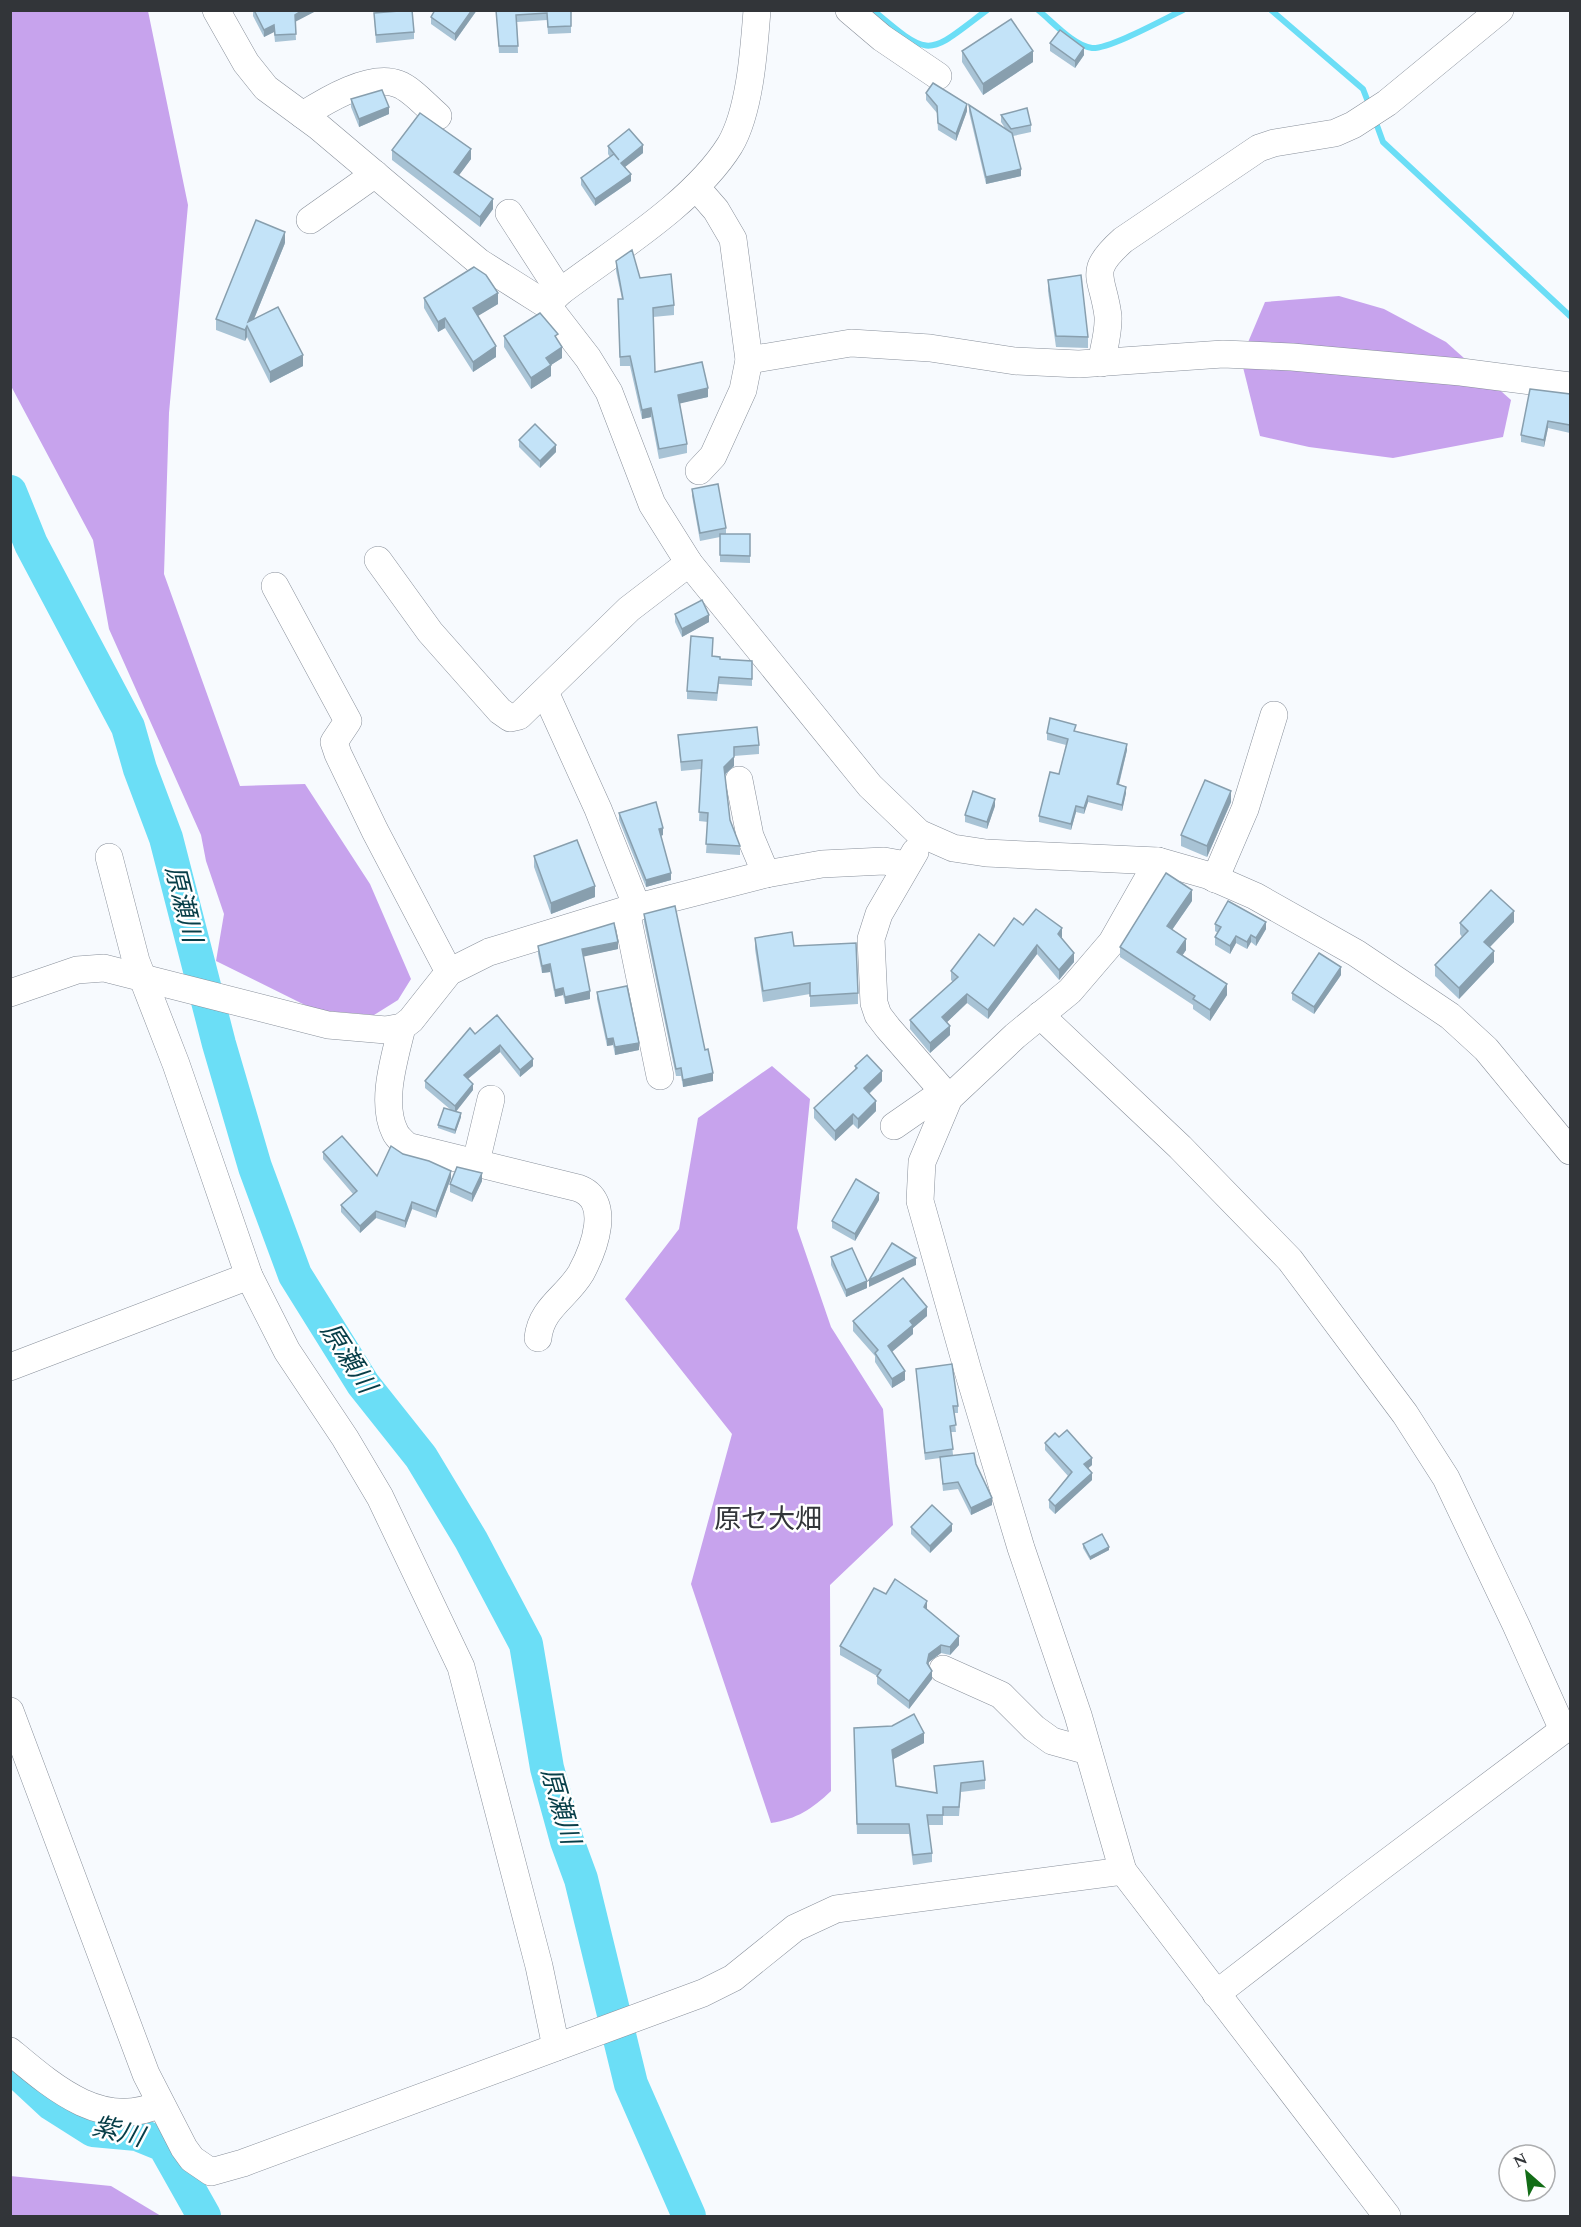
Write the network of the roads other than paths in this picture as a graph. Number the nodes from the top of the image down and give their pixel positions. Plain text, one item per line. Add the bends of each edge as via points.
1 (216, 10) edge
2 (757, 10) edge
3 (849, 10) edge
4 (1500, 10) edge
5 (938, 76) dead end
6 (303, 115) junction
7 (438, 116) dead end
8 (375, 174) junction
9 (696, 187) junction
10 (509, 213) dead end
11 (310, 220) dead end
12 (554, 298) junction
13 (749, 360) junction
14 (1101, 363) junction
15 (1570, 386) edge
16 (699, 471) dead end
17 (378, 560) dead end
18 (689, 563) junction
19 (275, 586) dead end
20 (545, 692) junction
21 (1274, 715) dead end
22 (739, 780) dead end
23 (926, 838) junction
24 (109, 857) dead end
25 (1158, 861) junction
26 (906, 865) junction
27 (766, 874) junction
28 (1215, 879) junction
29 (631, 909) junction
30 (449, 972) junction
31 (145, 981) junction
32 (10, 993) edge
33 (1040, 1015) junction
34 (402, 1027) junction
35 (660, 1076) dead end
36 (946, 1095) junction
37 (491, 1099) dead end
38 (894, 1126) dead end
39 (1570, 1151) edge
40 (476, 1162) junction
41 (249, 1276) junction
42 (538, 1338) dead end
43 (10, 1367) edge
44 (943, 1669) dead end
45 (10, 1711) edge
46 (1567, 1727) edge
47 (1088, 1751) junction
48 (1123, 1871) junction
49 (1216, 1994) junction
50 (560, 2046) junction
51 (10, 2051) edge
52 (160, 2104) junction
53 (1387, 2217) edge

1 - 6 street via 252,72 266,88
2 - 9 street via 740,121 731,144
3 - 5 street
4 - 14 street via 1387,103 1353,125 1335,133 1259,148 1115,247 1101,265 1099,280 1108,315
6 - 7 street via 352,89 387,82 399,84
6 - 8 street
8 - 11 street
8 - 12 street via 479,262
9 - 12 street
9 - 13 street via 733,239
10 - 12 street
12 - 18 street via 609,392 652,504
13 - 14 street via 850,343 930,348 1015,361
13 - 16 street via 743,390 713,456
14 - 15 street via 1223,354 1461,372
17 - 20 street via 430,632 505,716 519,716
18 - 20 street via 629,609
18 - 23 street via 870,786
19 - 30 street via 348,721 334,742 338,754
20 - 29 street via 598,809
21 - 28 street via 1245,809
22 - 27 street via 750,836
23 - 25 street via 986,853
23 - 26 street
24 - 31 street via 136,961
25 - 28 street
25 - 33 street via 1112,942 1070,991
26 - 27 street via 884,861 822,864
26 - 36 street via 879,914 871,939 874,1003 878,1015
27 - 29 street
28 - 39 street via 1256,896 1356,953 1450,1016 1486,1049
29 - 30 street via 489,952
29 - 35 street
30 - 34 street
31 - 32 street via 104,968 77,970
31 - 34 street via 328,1025 366,1030
31 - 41 street
33 - 36 street
33 - 46 street via 1180,1147 1290,1260 1405,1414 1446,1478
34 - 40 street via 390,1095 389,1116 395,1134 407,1146
36 - 38 street
36 - 47 street via 922,1162 920,1202 1015,1526
37 - 40 street
40 - 42 street via 589,1192 597,1204 595,1235 580,1274 545,1315
41 - 43 street
41 - 50 street via 287,1351 380,1497 461,1667
44 - 47 street via 1001,1695 1052,1741
45 - 52 street
46 - 49 street
47 - 48 street
48 - 49 street
48 - 50 street via 836,1909 795,1928 733,1978
49 - 53 street
50 - 52 street via 211,2172 192,2159
51 - 52 street via 40,2076 101,2111 144,2112

